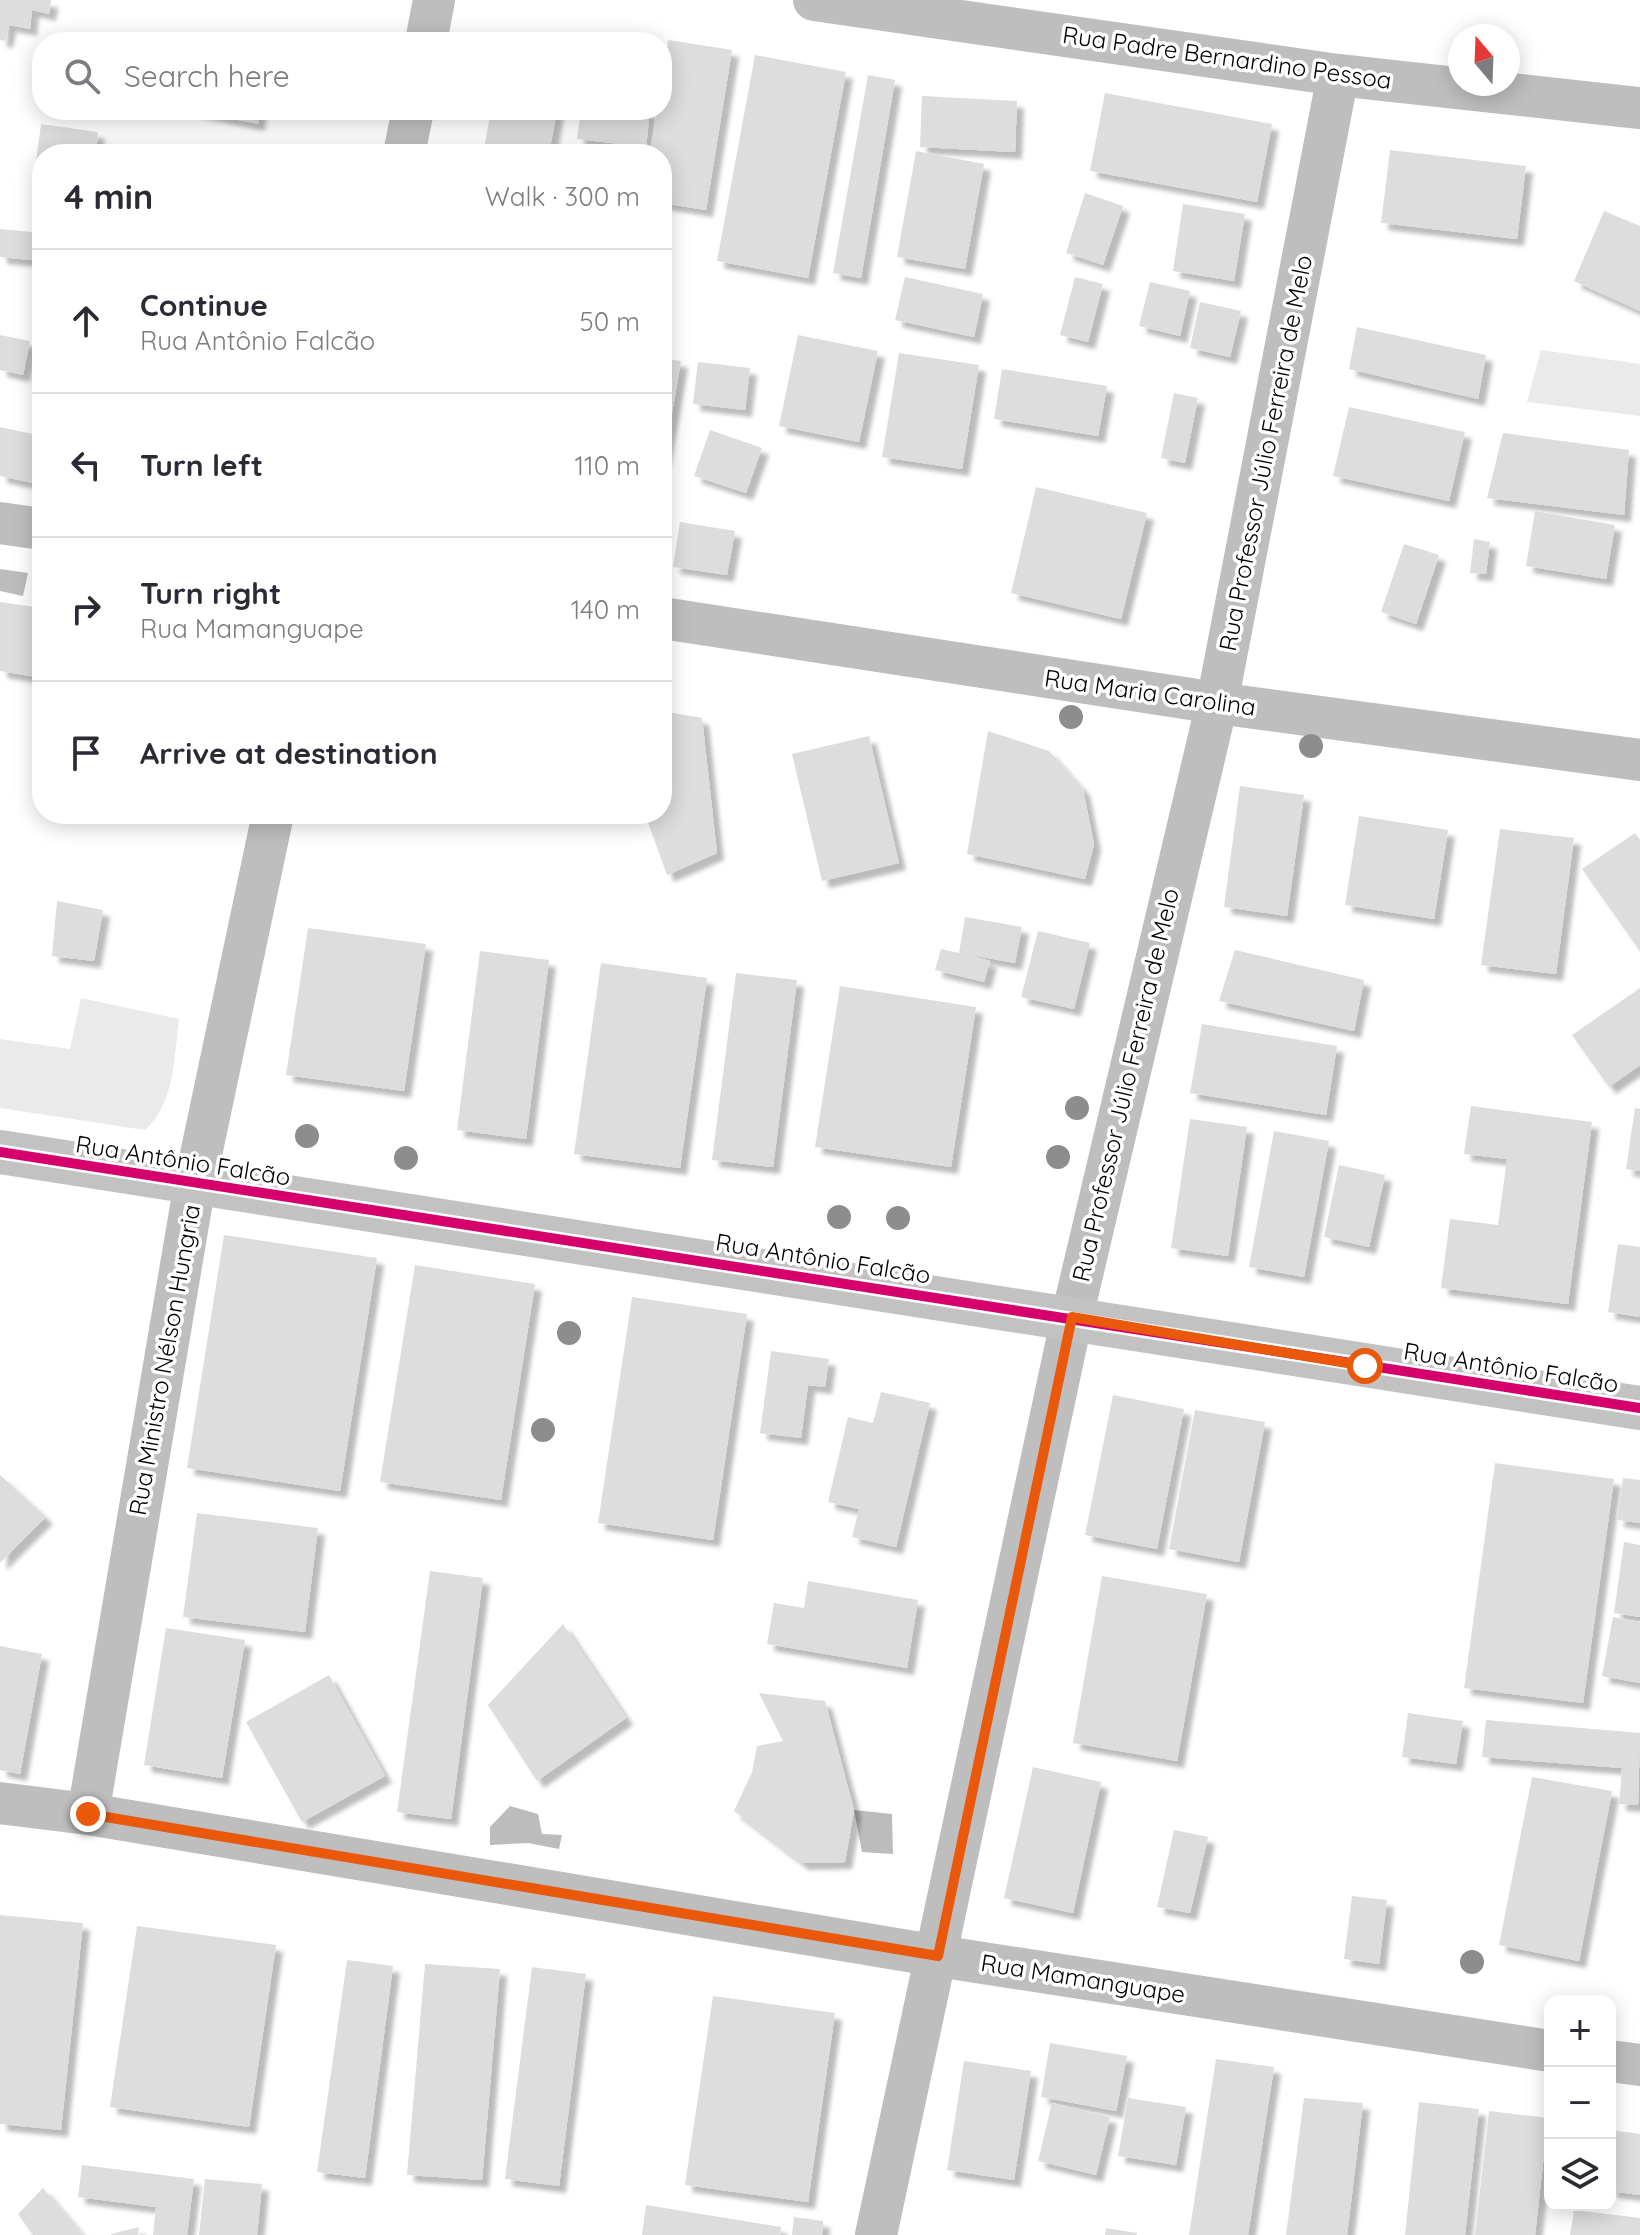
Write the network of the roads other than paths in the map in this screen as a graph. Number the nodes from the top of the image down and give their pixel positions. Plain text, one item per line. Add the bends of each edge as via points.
1 (434, 0) edge
2 (814, 0) edge
3 (428, 32) edge
4 (1338, 75) junction
5 (1640, 108) edge
6 (411, 120) edge
7 (406, 144) edge
8 (0, 523) edge
9 (32, 528) edge
10 (672, 620) edge
11 (1217, 703) junction
12 (1640, 760) edge
13 (271, 824) edge
14 (0, 1152) edge
15 (195, 1183) junction
16 (1072, 1317) junction
17 (1640, 1408) edge
18 (0, 1803) edge
19 (88, 1814) junction
20 (938, 1956) junction
21 (1544, 2050) edge
22 (1616, 2062) edge
23 (1640, 2065) edge
24 (876, 2235) edge

1 - 3 street
2 - 4 street, Rua Padre Bernardino Pessoa
4 - 5 street, Rua Padre Bernardino Pessoa
4 - 11 street, Rua Professor Júlio Ferreira de Melo
6 - 7 street
8 - 9 street
10 - 11 street, Rua Maria Carolina
11 - 12 street, Rua Maria Carolina
11 - 16 street, Rua Professor Júlio Ferreira de Melo
13 - 15 street, Rua Ministro Nélson Hungria
14 - 15 main road, Rua Antônio Falcão
15 - 16 main road, Rua Antônio Falcão
15 - 19 street, Rua Ministro Nélson Hungria
16 - 17 main road, Rua Antônio Falcão
16 - 20 street, Rua Professor Júlio Ferreira de Melo
18 - 19 street, Rua Mamanguape
19 - 20 street, Rua Mamanguape
20 - 21 street, Rua Mamanguape
20 - 24 street, Rua Professor Júlio Ferreira de Melo
22 - 23 street

